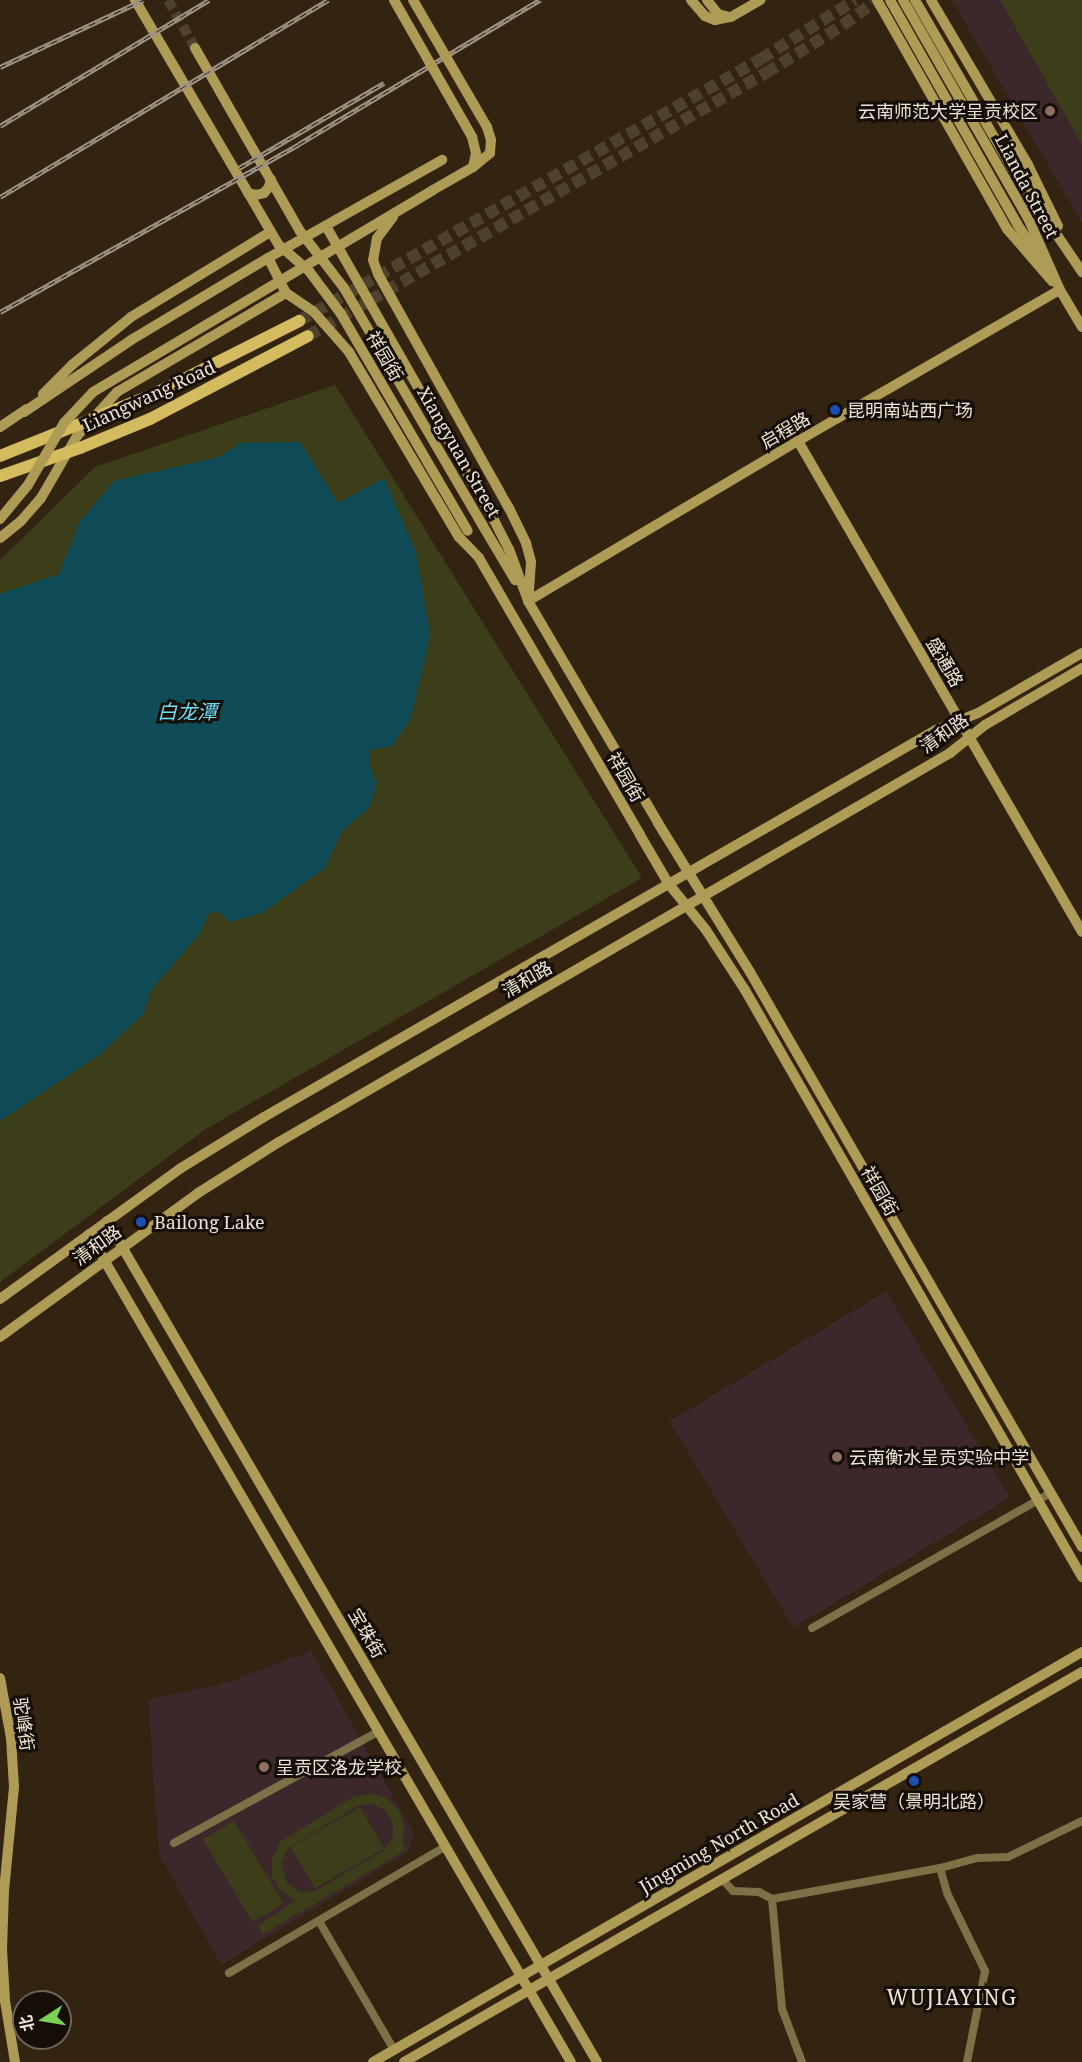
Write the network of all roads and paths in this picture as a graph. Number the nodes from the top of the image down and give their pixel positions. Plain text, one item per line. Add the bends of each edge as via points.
1 (135, 0) edge
2 (394, 0) edge
3 (413, 0) edge
4 (691, 0) edge
5 (707, 0) edge
6 (761, 0) edge
7 (878, 0) edge
8 (890, 0) edge
9 (903, 0) edge
10 (915, 0) edge
11 (932, 0) edge
12 (731, 17) junction
13 (195, 48) tunnel mouth
14 (442, 160) dead end
15 (472, 167) junction
16 (271, 179) junction
17 (248, 193) junction
18 (402, 208) junction
19 (326, 226) junction
20 (270, 232) junction
21 (268, 258) junction
22 (1074, 258) junction
23 (1082, 272) edge
24 (1060, 290) junction
25 (286, 293) junction
26 (299, 321) tunnel mouth
27 (1082, 327) edge
28 (308, 336) tunnel mouth
29 (24, 412) junction
30 (0, 427) edge
31 (798, 441) junction
32 (0, 456) edge
33 (0, 476) edge
34 (0, 519) edge
35 (0, 538) edge
36 (479, 558) junction
37 (528, 601) junction
38 (1082, 653) edge
39 (1082, 668) edge
40 (960, 720) junction
41 (969, 737) junction
42 (687, 873) junction
43 (668, 883) junction
44 (703, 896) junction
45 (687, 905) junction
46 (1082, 932) edge
47 (107, 1221) junction
48 (89, 1234) junction
49 (123, 1246) junction
50 (105, 1259) junction
51 (0, 1299) edge
52 (0, 1336) edge
53 (1051, 1493) junction
54 (1039, 1500) junction
55 (1082, 1547) edge
56 (1082, 1577) edge
57 (812, 1629) dead end
58 (1082, 1652) edge
59 (1082, 1672) edge
60 (0, 1678) edge
61 (379, 1731) junction
62 (1082, 1821) edge
63 (174, 1843) dead end
64 (446, 1846) junction
65 (940, 1868) junction
66 (722, 1879) junction
67 (772, 1899) junction
68 (319, 1921) junction
69 (541, 1965) junction
70 (229, 1973) dead end
71 (521, 1976) junction
72 (549, 1979) junction
73 (529, 1990) junction
74 (394, 2050) junction
75 (15, 2062) edge
76 (373, 2062) edge
77 (404, 2062) edge
78 (571, 2062) edge
79 (597, 2062) edge
80 (802, 2062) edge
81 (967, 2062) edge

1 - 17 main road, 祥园街
2 - 15 main road, bridge via 472,137 476,153
3 - 15 main road, bridge via 487,128 490,153
4 - 12 main road via 705,16 715,20
5 - 12 main road via 721,16
6 - 12 main road
7 - 24 main road via 1007,229
8 - 24 main road via 1017,224
9 - 24 main road, Lianda Street via 1029,218
10 - 22 main road, Lianda Street via 1015,174
11 - 22 main road via 1028,165
13 - 16 main road
14 - 19 main road
15 - 18 main road, bridge
16 - 17 main road via 264,193
16 - 37 main road, Xiangyuan Street, bridge via 300,231 344,288
17 - 20 main road, 祥园街
18 - 34 main road, bridge via 93,392 64,423 28,485
18 - 37 main road, bridge via 376,237 373,260 526,543 531,562
19 - 21 main road, bridge
19 - 37 main road, bridge via 494,520
20 - 29 main road via 131,317 72,365
20 - 36 main road, 祥园街, bridge via 309,271 341,314 468,531
21 - 25 main road
21 - 29 main road via 131,340
22 - 23 main road, Lianda Street
24 - 27 main road, Lianda Street
24 - 31 main road, 启程路
25 - 35 main road via 117,392 77,436 40,498
25 - 36 main road, bridge via 313,311 350,352 459,537
26 - 32 main road, Liangwang Road via 153,395
28 - 33 main road, Liangwang Road via 150,419
29 - 30 main road
31 - 37 main road, 启程路
31 - 40 main road, 盛通路
36 - 43 main road, 祥园街, bridge
37 - 42 main road, 祥园街, bridge
38 - 40 main road, 清和路
39 - 41 main road, 清和路
40 - 41 main road, 盛通路
40 - 42 main road, 清和路 via 936,730
41 - 44 main road, 清和路 via 950,753
41 - 46 main road, 盛通路
42 - 43 main road, 清和路
42 - 44 main road, 祥园街
43 - 45 main road, 祥园街
43 - 47 main road, 清和路 via 264,1117
44 - 45 main road, 清和路
44 - 53 main road, 祥园街
45 - 49 main road, 清和路 via 279,1142
45 - 54 main road, 祥园街 via 744,990
47 - 48 main road, 清和路
47 - 49 main road, 宝珠街
48 - 50 main road
48 - 51 main road, 清和路
49 - 50 main road, 清和路
49 - 69 main road, 宝珠街
50 - 52 main road, 清和路
50 - 61 main road
53 - 54 street
53 - 55 main road, 祥园街
54 - 56 main road, 祥园街
54 - 57 street
58 - 69 main road, Jingming North Road
59 - 66 main road, Jingming North Road
60 - 75 main road, 驼峰街 via 11,1738 14,1788 2,1949
61 - 63 street
61 - 64 main road
62 - 65 street via 1008,1857 978,1858
64 - 68 street
64 - 71 main road
65 - 67 street
65 - 81 street via 947,1893 985,1971
66 - 67 street via 734,1891 759,1892
66 - 72 main road, Jingming North Road
67 - 80 street via 782,2009
68 - 70 street
68 - 74 street
69 - 71 main road, Jingming North Road
69 - 72 main road, 宝珠街
71 - 73 main road
71 - 74 main road, Jingming North Road
72 - 73 main road, Jingming North Road
72 - 79 main road, 宝珠街
73 - 77 main road, Jingming North Road
73 - 78 main road
74 - 76 main road, Jingming North Road

